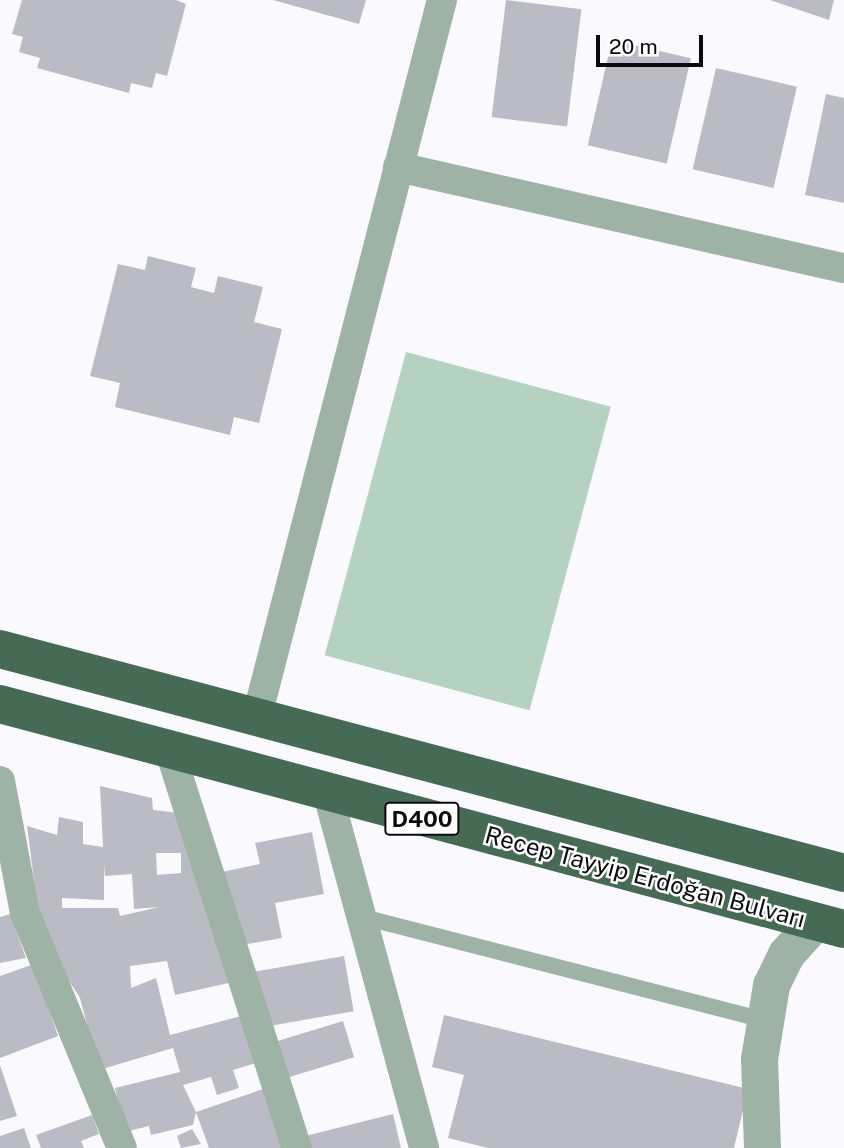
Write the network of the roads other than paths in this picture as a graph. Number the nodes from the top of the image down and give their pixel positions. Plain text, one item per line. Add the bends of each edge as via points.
1 (442, 0) edge
2 (398, 167) junction
3 (844, 268) edge
4 (0, 649) edge
5 (0, 705) edge
6 (256, 720) junction
7 (170, 751) junction
8 (0, 781) edge
9 (328, 794) junction
10 (844, 873) edge
11 (359, 916) junction
12 (830, 925) edge
13 (763, 1020) junction
14 (122, 1148) edge
15 (297, 1148) edge
16 (424, 1148) edge
17 (762, 1148) edge

1 - 2 street
2 - 3 street
2 - 6 street
4 - 6 highway, D400
5 - 7 highway, Recep Tayyip Erdoğan Bulvarı / D400
6 - 10 highway, D400
7 - 9 highway, Recep Tayyip Erdoğan Bulvarı / D400
7 - 15 street
8 - 14 street via 25,913
9 - 11 street
9 - 12 highway, Recep Tayyip Erdoğan Bulvarı / D400
11 - 13 lane
11 - 16 street
12 - 13 street via 786,954
13 - 17 street

